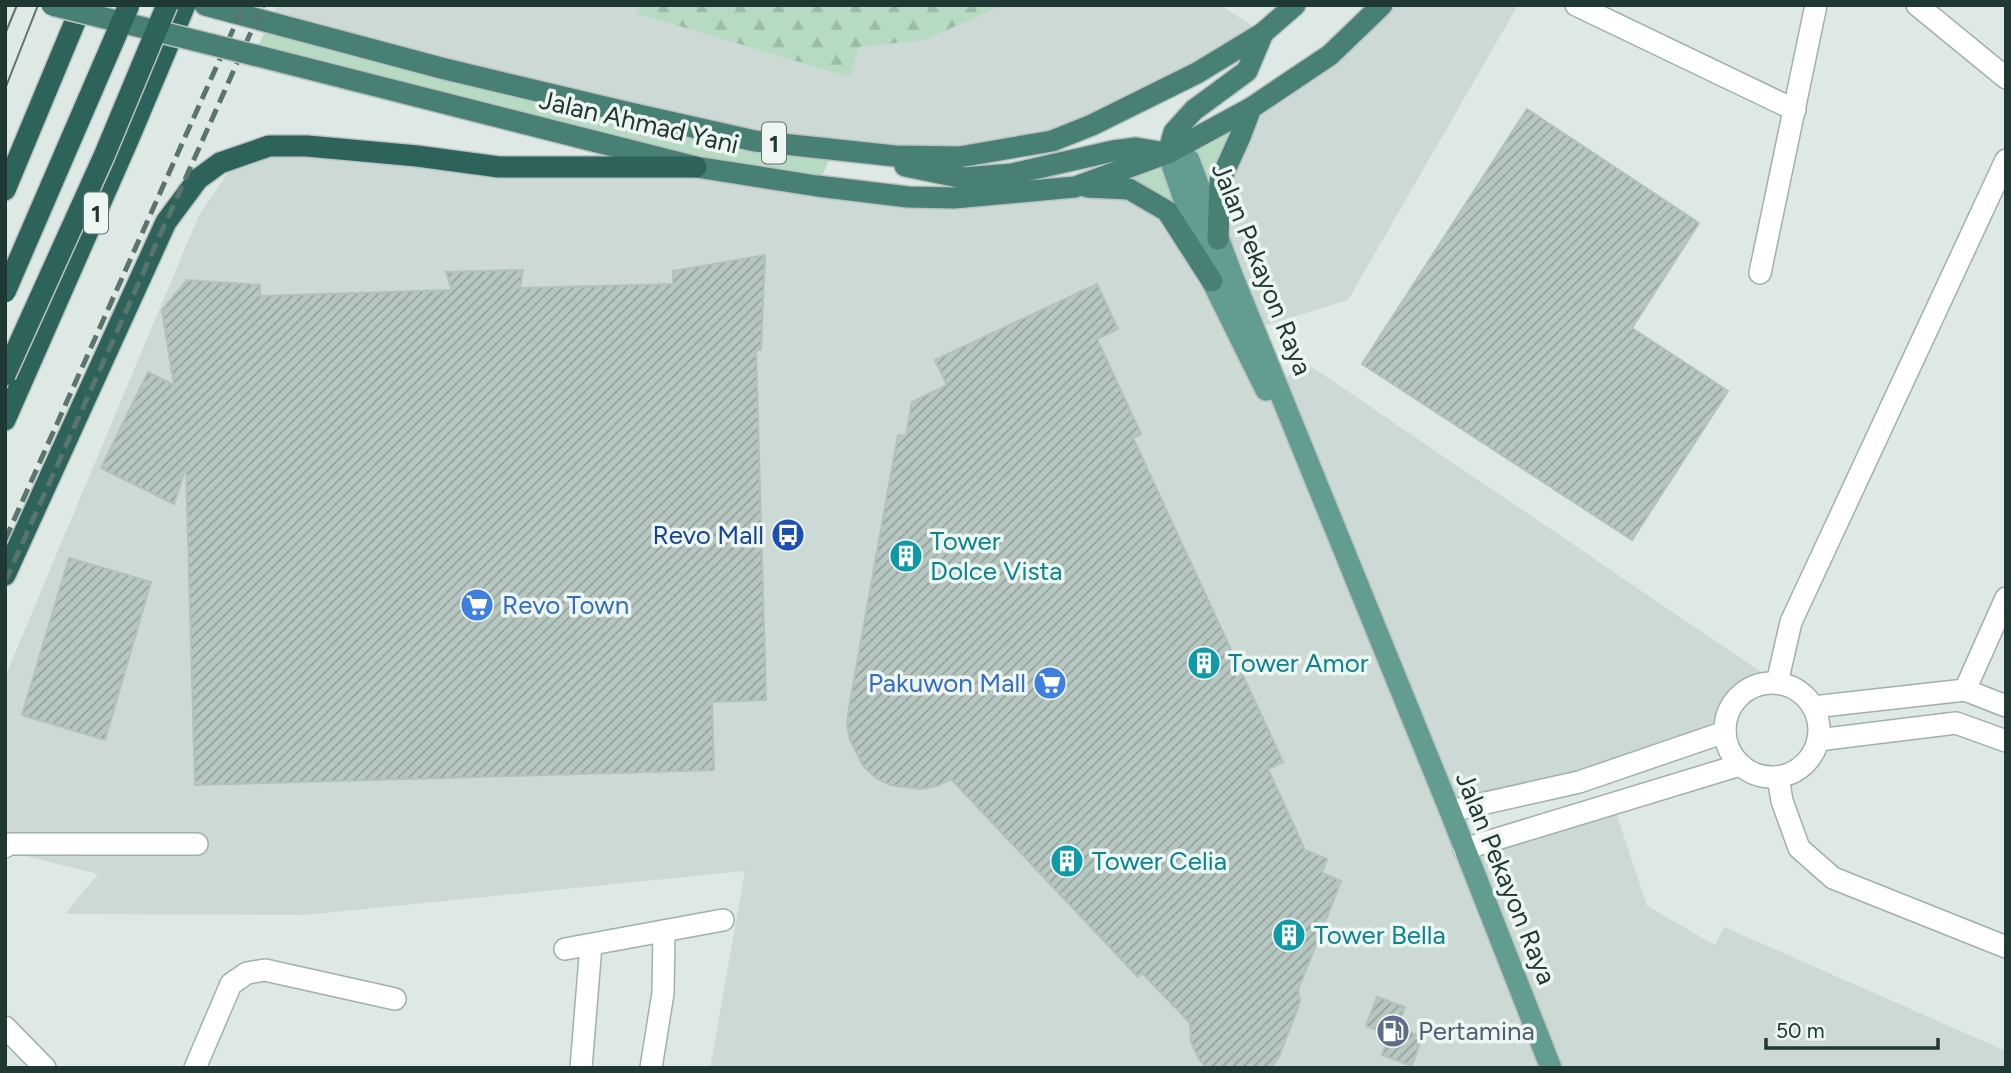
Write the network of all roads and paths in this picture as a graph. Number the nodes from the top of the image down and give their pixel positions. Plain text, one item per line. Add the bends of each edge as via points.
1 (52, 5) edge
2 (82, 5) edge
3 (129, 5) edge
4 (167, 5) edge
5 (185, 5) edge
6 (205, 5) edge
7 (1295, 5) edge
8 (1382, 5) edge
9 (1576, 5) edge
10 (1816, 5) edge
11 (1917, 5) edge
12 (1263, 33) junction
13 (2006, 78) edge
14 (1251, 108) junction
15 (1795, 110) junction
16 (834, 150) junction
17 (1168, 153) junction
18 (2006, 160) edge
19 (696, 167) junction
20 (1075, 187) junction
21 (5, 190) edge
22 (1218, 239) junction
23 (1760, 273) dead end
24 (1212, 281) junction
25 (5, 292) edge
26 (5, 375) edge
27 (5, 420) edge
28 (5, 575) edge
29 (2006, 598) edge
30 (1777, 683) junction
31 (1965, 690) junction
32 (2006, 706) edge
33 (1813, 707) junction
34 (1408, 710) junction
35 (1725, 732) junction
36 (1818, 740) junction
37 (2006, 740) edge
38 (1741, 765) junction
39 (1778, 777) junction
40 (1450, 811) junction
41 (197, 844) dead end
42 (5, 847) edge
43 (1464, 849) junction
44 (723, 920) dead end
45 (664, 931) junction
46 (591, 945) junction
47 (2006, 947) edge
48 (565, 949) dead end
49 (395, 999) dead end
50 (5, 1027) edge
51 (45, 1068) edge
52 (195, 1068) edge
53 (581, 1068) edge
54 (652, 1068) edge
55 (1551, 1068) edge

1 - 19 highway, Jalan Ahmad Yani / 1, bridge
2 - 21 highway
3 - 25 highway, 1, bridge
4 - 26 highway, 1, bridge
5 - 27 highway, 1
6 - 16 highway, Jalan Ahmad Yani / 1 via 630,113 755,141
7 - 12 highway, Jalan Ahmad Yani / 1
8 - 14 highway, Jalan Ahmad Yani / 1 via 1330,55
9 - 15 street
10 - 15 street
11 - 13 street
12 - 16 highway, Jalan Ahmad Yani / 1 via 1130,108 1052,141 959,157
12 - 17 highway via 1247,71 1194,110 1174,132
14 - 17 highway, Jalan Ahmad Yani / 1
14 - 22 highway via 1220,181
15 - 23 street
16 - 17 highway via 963,178 1012,174 1136,148
17 - 20 highway, Jalan Ahmad Yani / 1
17 - 22 main road, Jalan Pekayon Raya via 1189,160
17 - 24 main road, Jalan Pekayon Raya
18 - 30 street via 1791,622
19 - 20 highway, Jalan Ahmad Yani / 1 via 908,197 954,198
19 - 28 highway via 499,167 307,146 269,146 220,163 198,179 166,222
20 - 24 highway via 1129,189 1167,211
22 - 34 main road, Jalan Pekayon Raya
24 - 34 main road, Jalan Pekayon Raya via 1337,538
29 - 31 street
30 - 33 street via 1797,691
30 - 35 street via 1757,685 1740,695 1728,712
31 - 32 street
31 - 33 street
33 - 36 street
34 - 40 main road, Jalan Pekayon Raya
35 - 38 street via 1729,750
35 - 40 street via 1579,782
36 - 37 street via 1956,723
36 - 39 street via 1810,758 1796,771
38 - 39 street via 1758,775
38 - 43 street
39 - 47 street via 1799,848 1833,878
40 - 43 main road, Jalan Pekayon Raya
41 - 42 street
43 - 55 main road, Jalan Pekayon Raya
44 - 45 street
45 - 46 street
45 - 54 street via 663,993
46 - 48 street
46 - 53 street
49 - 52 street via 265,970 247,974 231,984
50 - 51 street

